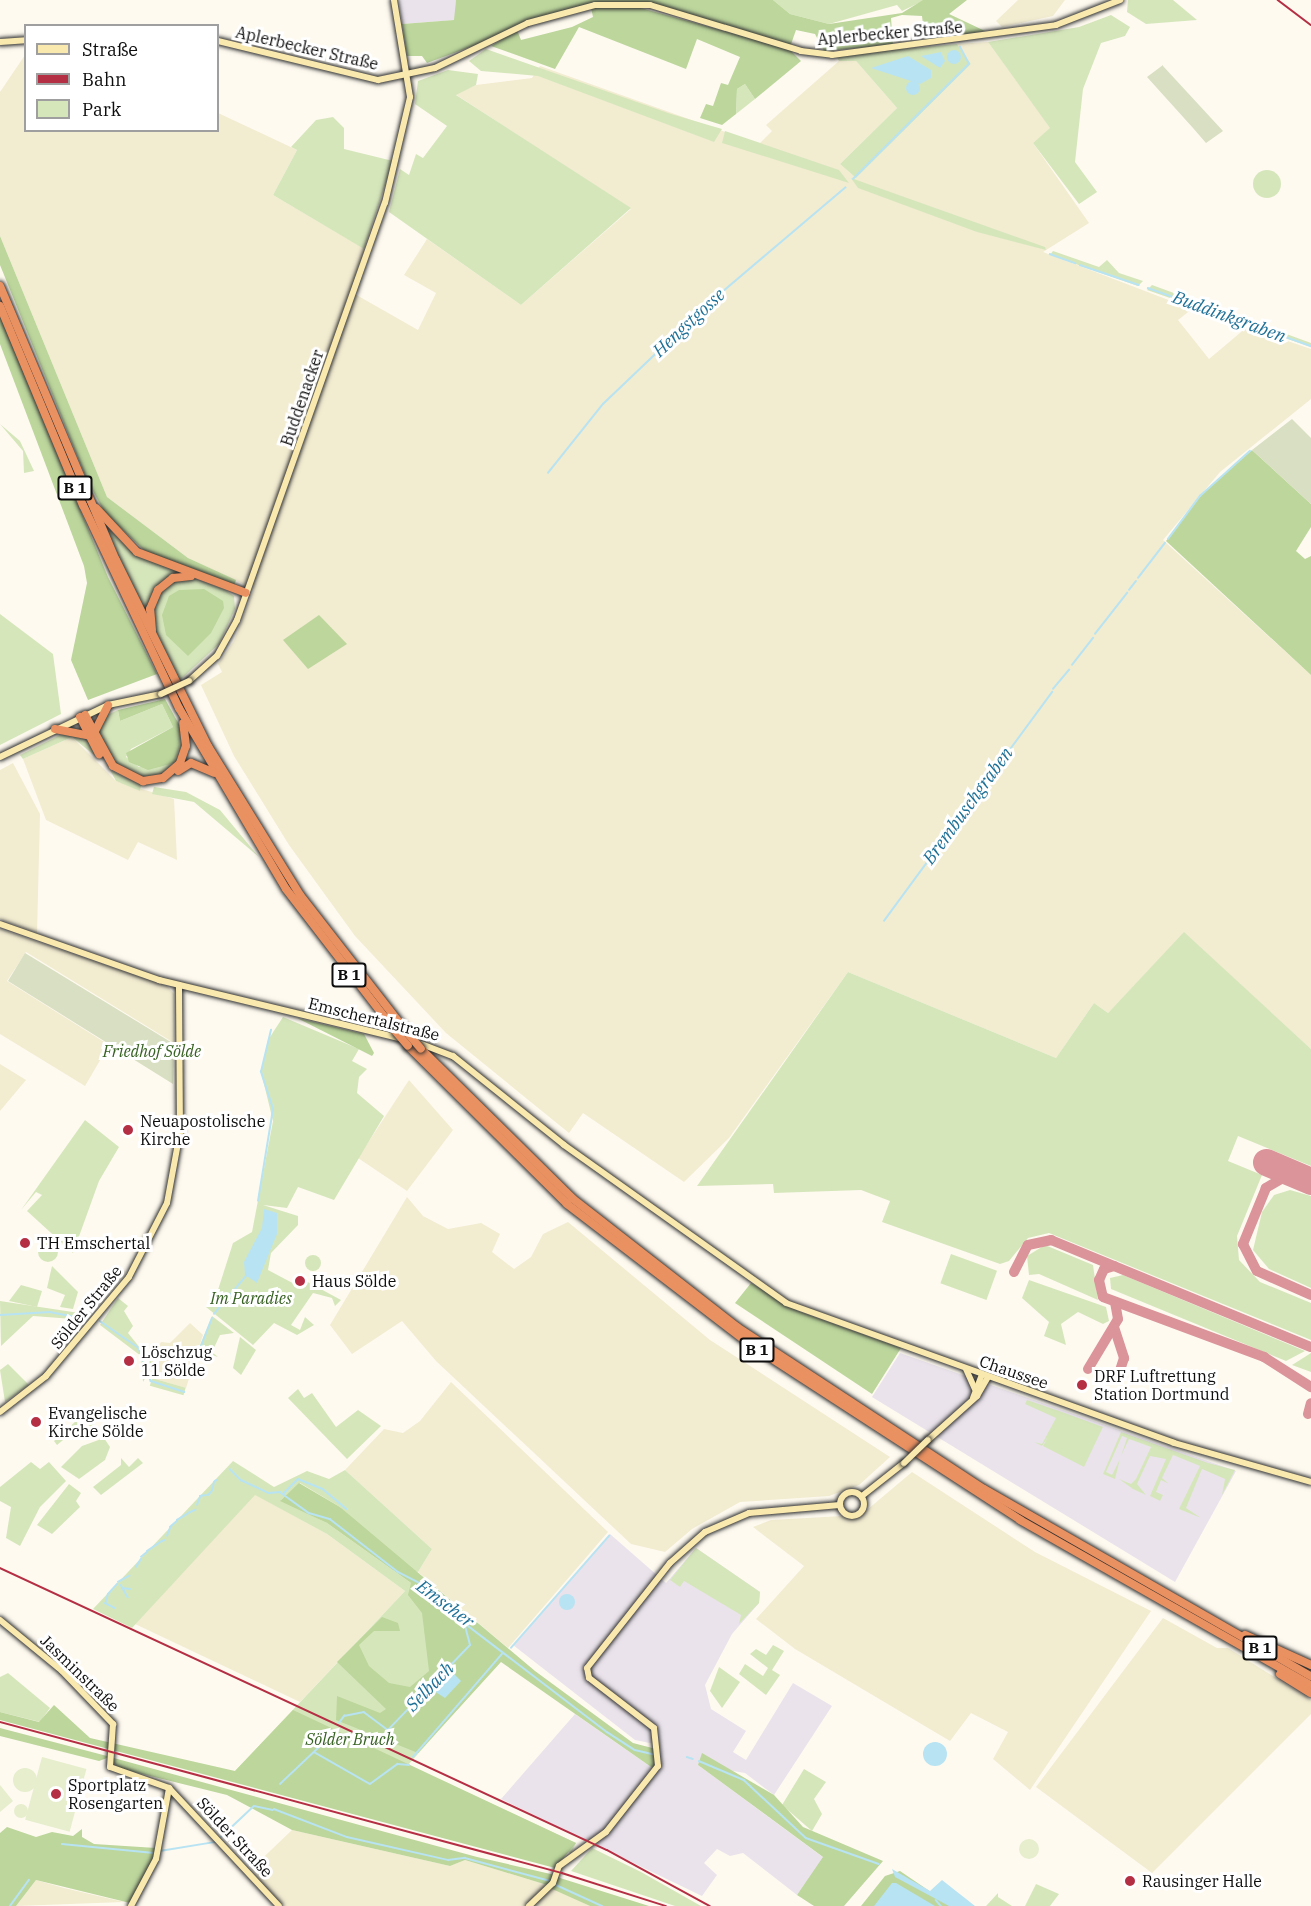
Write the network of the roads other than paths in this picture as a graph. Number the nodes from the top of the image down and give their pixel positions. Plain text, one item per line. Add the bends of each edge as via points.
1 (394, 0) edge
2 (1119, 1) edge
3 (24, 40) edge
4 (219, 41) edge
5 (0, 42) edge
6 (408, 76) junction
7 (0, 286) edge
8 (0, 306) edge
9 (88, 499) junction
10 (245, 595) junction
11 (154, 640) junction
12 (108, 705) junction
13 (179, 708) junction
14 (83, 716) junction
15 (55, 729) junction
16 (91, 735) junction
17 (0, 757) edge
18 (217, 776) junction
19 (0, 924) edge
20 (179, 985) junction
21 (751, 1280) joint
22 (965, 1369) junction
23 (985, 1376) junction
24 (975, 1389) junction
25 (973, 1398) junction
26 (0, 1412) edge
27 (1311, 1482) edge
28 (862, 1496) junction
29 (840, 1505) junction
30 (0, 1620) edge
31 (1209, 1620) junction
32 (1248, 1651) junction
33 (1311, 1665) edge
34 (1311, 1676) edge
35 (1311, 1685) edge
36 (1311, 1693) edge
37 (169, 1788) junction
38 (131, 1906) edge
39 (279, 1906) edge
40 (529, 1906) edge

1 - 6 main road, Buddenacker
2 - 6 main road, Aplerbecker Straße via 1056,25 832,55 801,51 650,5 595,5 543,17 464,56
3 - 5 main road
4 - 6 main road, Aplerbecker Straße via 365,79
6 - 10 main road, Buddenacker via 409,108 380,216
7 - 9 highway, B 1
8 - 13 highway, B 1 via 92,525
9 - 10 highway via 137,552
9 - 11 highway, B 1
10 - 11 highway via 200,577 173,578 152,601
10 - 12 main road, Buddenacker, bridge via 221,650 189,681 161,694
11 - 31 highway, B 1, bridge via 270,850 352,966 421,1049 572,1198 737,1327 984,1489
12 - 14 main road, Buddenacker
12 - 16 highway
13 - 16 highway via 184,755 175,770 158,780 121,773
13 - 18 highway, B 1
14 - 15 main road, Buddenacker
14 - 16 highway
15 - 16 highway via 76,729
15 - 17 main road, Buddenacker
16 - 18 highway via 110,768 132,782 159,784 191,763
18 - 32 highway, B 1, bridge via 306,917 396,1032 559,1197 700,1309 962,1484
19 - 20 main road, Emschertalstraße
20 - 21 main road, Emschertalstraße via 422,1043 453,1056 542,1129
20 - 26 main road, Sölder Straße via 180,1137 166,1203 129,1277 46,1376
21 - 22 main road, Chaussee via 798,1308
22 - 23 main road, Chaussee
22 - 24 main road
23 - 24 main road
23 - 25 main road
23 - 27 main road, Chaussee via 1204,1452
24 - 25 main road
25 - 28 main road, bridge via 904,1463
28 - 29 main road via 848,1492
28 - 29 main road via 864,1507 856,1515 845,1514
29 - 40 main road via 738,1516 696,1539 661,1575 586,1671 654,1728 657,1769 606,1832 559,1866 553,1882
30 - 37 main road, Jasminstraße via 62,1671 113,1724 110,1767
31 - 33 highway
31 - 34 highway, B 1
32 - 35 highway, B 1
32 - 36 highway
37 - 38 main road via 156,1859
37 - 39 main road, Sölder Straße

